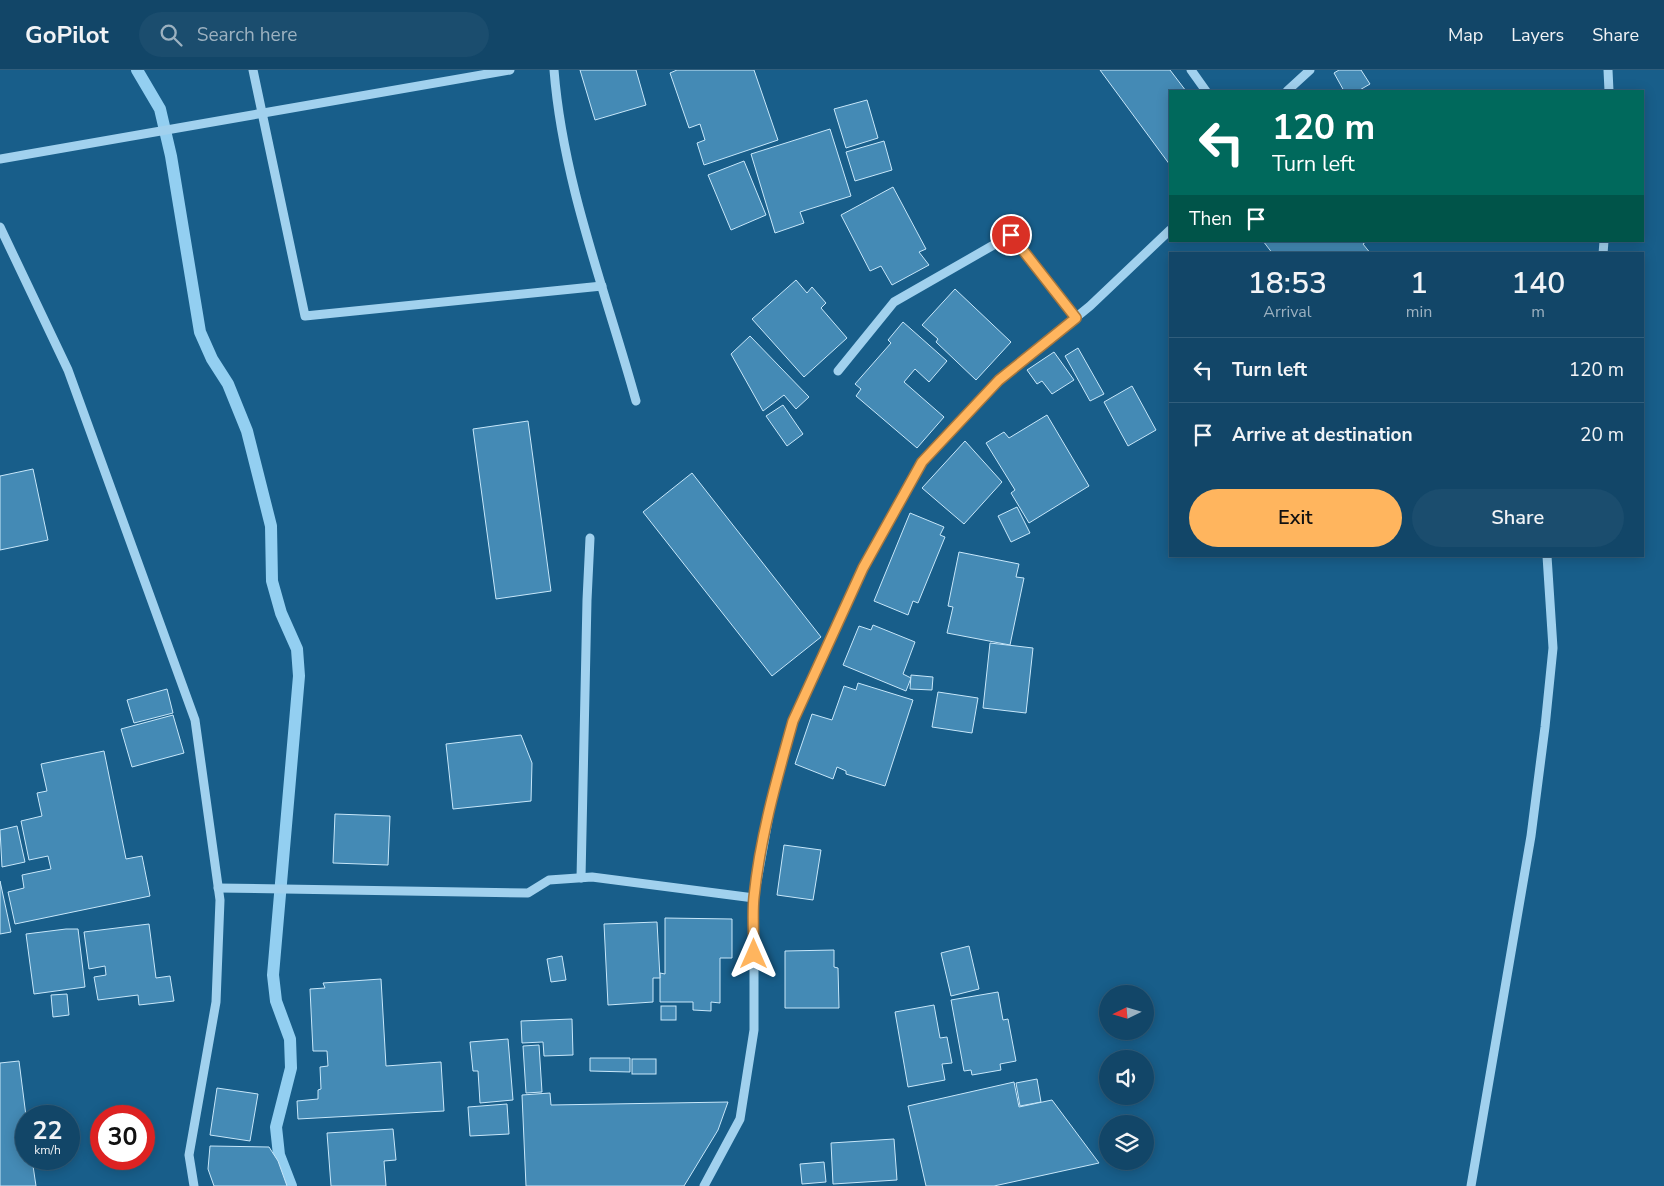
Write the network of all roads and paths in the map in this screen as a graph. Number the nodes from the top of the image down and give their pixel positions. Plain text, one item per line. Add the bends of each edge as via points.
1 (253, 70) edge
2 (510, 70) edge
3 (554, 70) edge
4 (1191, 70) edge
5 (1310, 70) edge
6 (1608, 70) edge
7 (1205, 90) edge
8 (1288, 90) edge
9 (1609, 90) edge
10 (262, 113) junction
11 (0, 159) edge
12 (0, 227) edge
13 (1169, 231) edge
14 (602, 286) junction
15 (1076, 318) junction
16 (838, 371) dead end
17 (636, 401) dead end
18 (590, 538) dead end
19 (1547, 557) edge
20 (581, 878) junction
21 (218, 888) junction
22 (754, 898) junction
23 (194, 1186) edge
24 (704, 1186) edge
25 (1471, 1186) edge

1 - 10 street
2 - 10 street
3 - 14 street via 564,144
4 - 7 street
5 - 8 street
6 - 9 street
10 - 11 street
10 - 14 street via 305,316
12 - 21 street via 68,370 195,720
13 - 15 street
14 - 17 street
15 - 16 street via 1011,235 894,302
15 - 22 street via 999,380 922,462 863,568 793,721 773,793
18 - 20 street
19 - 25 street via 1553,648 1545,727 1531,836
20 - 21 street via 550,880 528,893
20 - 22 street
21 - 23 street via 216,1002 189,1155
22 - 24 street via 754,1030 740,1119

